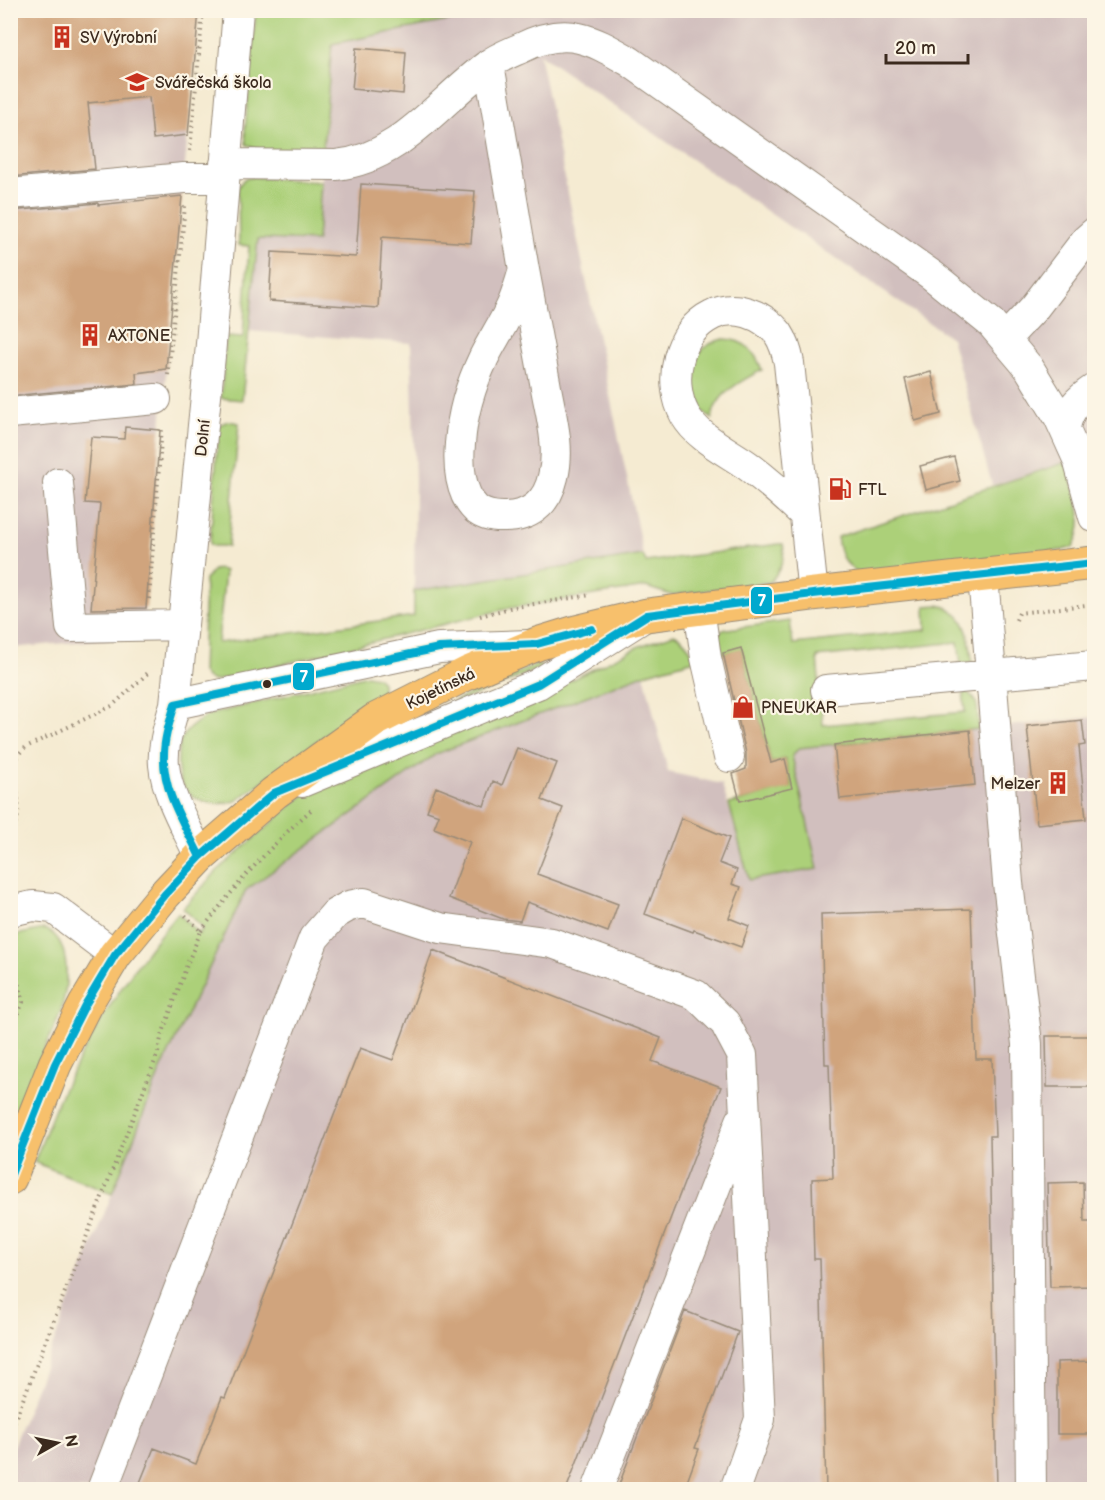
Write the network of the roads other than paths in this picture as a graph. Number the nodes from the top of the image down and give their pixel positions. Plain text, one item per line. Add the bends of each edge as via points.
1 (238, 10) edge
2 (489, 64) junction
3 (225, 171) junction
4 (10, 194) edge
5 (1095, 233) edge
6 (524, 270) junction
7 (1005, 339) junction
8 (1095, 389) edge
9 (162, 401) road end
10 (10, 413) edge
11 (1065, 428) junction
12 (58, 483) dead end
13 (804, 514) junction
14 (1095, 518) edge
15 (1095, 563) edge
16 (983, 576) junction
17 (813, 594) junction
18 (699, 608) junction
19 (647, 615) junction
20 (183, 625) junction
21 (537, 644) junction
22 (1095, 666) edge
23 (991, 676) junction
24 (826, 690) dead end
25 (174, 704) junction
26 (729, 757) dead end
27 (274, 793) junction
28 (200, 857) junction
29 (10, 911) edge
30 (115, 955) junction
31 (745, 1110) junction
32 (10, 1178) edge
33 (102, 1490) edge
34 (597, 1490) edge
35 (735, 1490) edge
36 (1031, 1490) edge

1 - 3 street, Dolní
2 - 3 street via 418,126 370,156 336,165
2 - 6 street
2 - 7 street via 534,42 559,36 578,38 613,52 933,276
3 - 4 street via 188,178
3 - 20 street, Dolní
5 - 7 street
6 - 6 street via 513,303 471,390 460,446 462,483 469,499 481,512 500,517 534,511 553,480 556,459
7 - 11 street via 1045,392
8 - 11 street via 1069,412
9 - 10 street
11 - 14 street
12 - 20 street via 71,627
13 - 13 street via 786,348 779,334 755,316 734,310 712,315 699,323 682,349 676,380 685,414 709,441 768,481
13 - 17 street
15 - 16 main road, Kojetínská
16 - 17 main road, Kojetínská
16 - 23 street
17 - 18 main road, Kojetínská
18 - 19 main road, Kojetínská
18 - 26 street via 706,658
19 - 21 main road, Kojetínská
19 - 27 street via 538,684
20 - 25 street, Dolní
21 - 25 street via 439,648
21 - 27 main road, Kojetínská via 468,673 375,720
22 - 23 street
23 - 24 street
23 - 36 street via 1008,883 1027,1044
25 - 28 street, Dolní via 164,763 167,783
27 - 28 main road, Kojetínská
28 - 30 main road, Kojetínská
29 - 30 street via 33,906 53,908
30 - 32 main road, Kojetínská via 55,1064
31 - 33 street via 742,1055 725,1023 696,995 552,943 440,928 364,903 335,914 314,938
31 - 34 street
31 - 35 street via 760,1419

